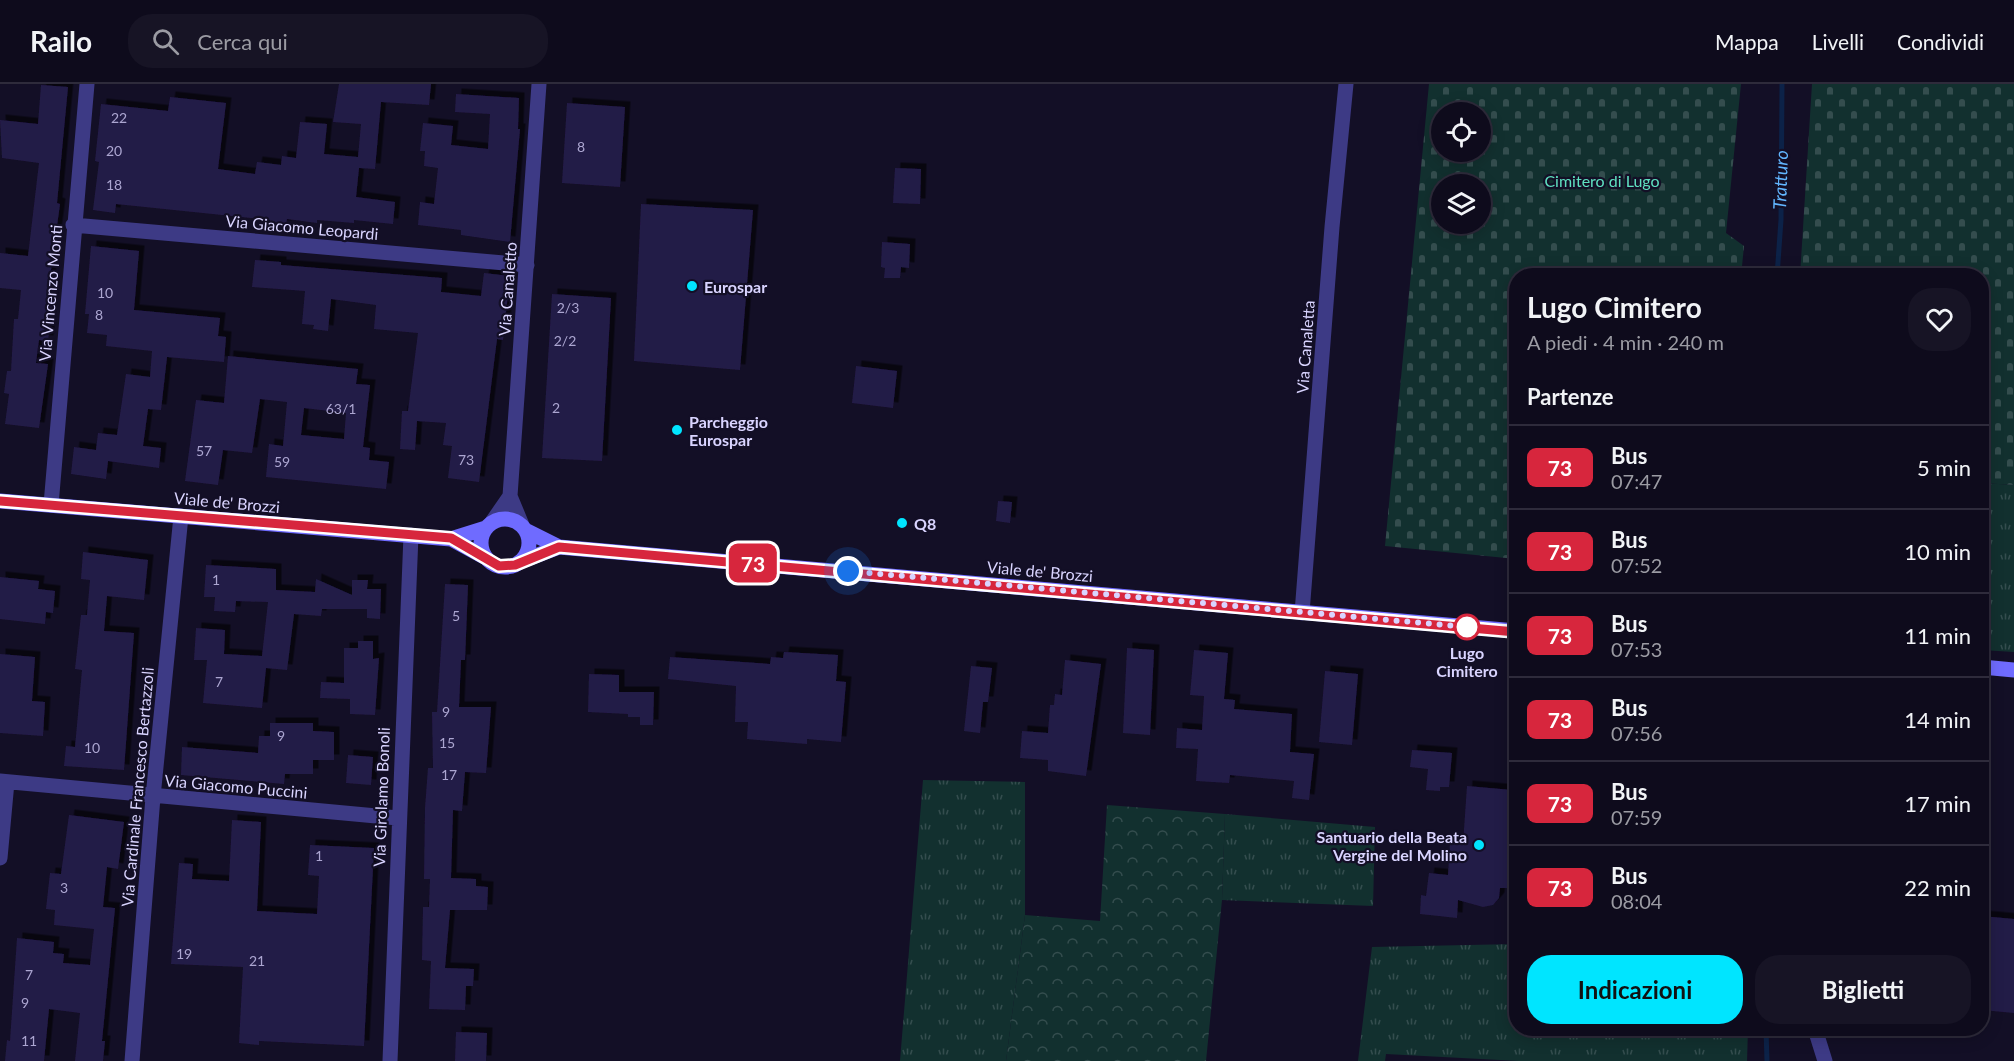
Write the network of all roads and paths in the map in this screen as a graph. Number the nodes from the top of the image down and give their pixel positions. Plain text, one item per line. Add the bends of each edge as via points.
1 (87, 84) edge
2 (539, 84) edge
3 (1346, 84) edge
4 (74, 225) junction
5 (527, 265) junction
6 (510, 496) junction
7 (0, 501) edge
8 (51, 505) junction
9 (181, 516) junction
10 (489, 525) junction
11 (524, 528) junction
12 (411, 535) junction
13 (451, 538) junction
14 (559, 547) junction
15 (486, 558) junction
16 (522, 561) junction
17 (1302, 613) junction
18 (1509, 631) edge
19 (1989, 668) edge
20 (2014, 670) edge
21 (3, 782) edge
22 (153, 797) junction
23 (398, 818) junction
24 (0, 858) edge
25 (1817, 1036) edge
26 (132, 1061) edge
27 (390, 1061) edge
28 (1825, 1061) edge

1 - 4 street, Via Vincenzo Monti
2 - 5 street, Via Canaletto
3 - 17 street, Via Canaletta
4 - 5 street, Via Giacomo Leopardi
4 - 8 street, Via Vincenzo Monti
5 - 6 street, Via Canaletto
6 - 10 street
6 - 11 street, Via Canaletto
7 - 8 street, Viale de' Brozzi
8 - 9 street, Viale de' Brozzi
9 - 12 street, Viale de' Brozzi
9 - 22 street, Via Cardinale Francesco Bertazzoli
10 - 11 street, Viale de' Brozzi via 507,518
10 - 13 street, Viale de' Brozzi
10 - 15 street via 481,543
11 - 14 street, Viale de' Brozzi
11 - 16 street via 529,547
12 - 13 street, Viale de' Brozzi
12 - 23 street, Via Girolamo Bonoli
13 - 15 street, Viale de' Brozzi
14 - 16 street, Viale de' Brozzi
14 - 17 street, Viale de' Brozzi
15 - 16 street, Viale de' Brozzi via 499,566
17 - 18 street, Viale de' Brozzi
19 - 20 street
21 - 22 street, Via Giacomo Puccini
21 - 24 street
22 - 23 street, Via Giacomo Puccini
22 - 26 street, Via Cardinale Francesco Bertazzoli
23 - 27 street, Via Girolamo Bonoli
25 - 28 street

